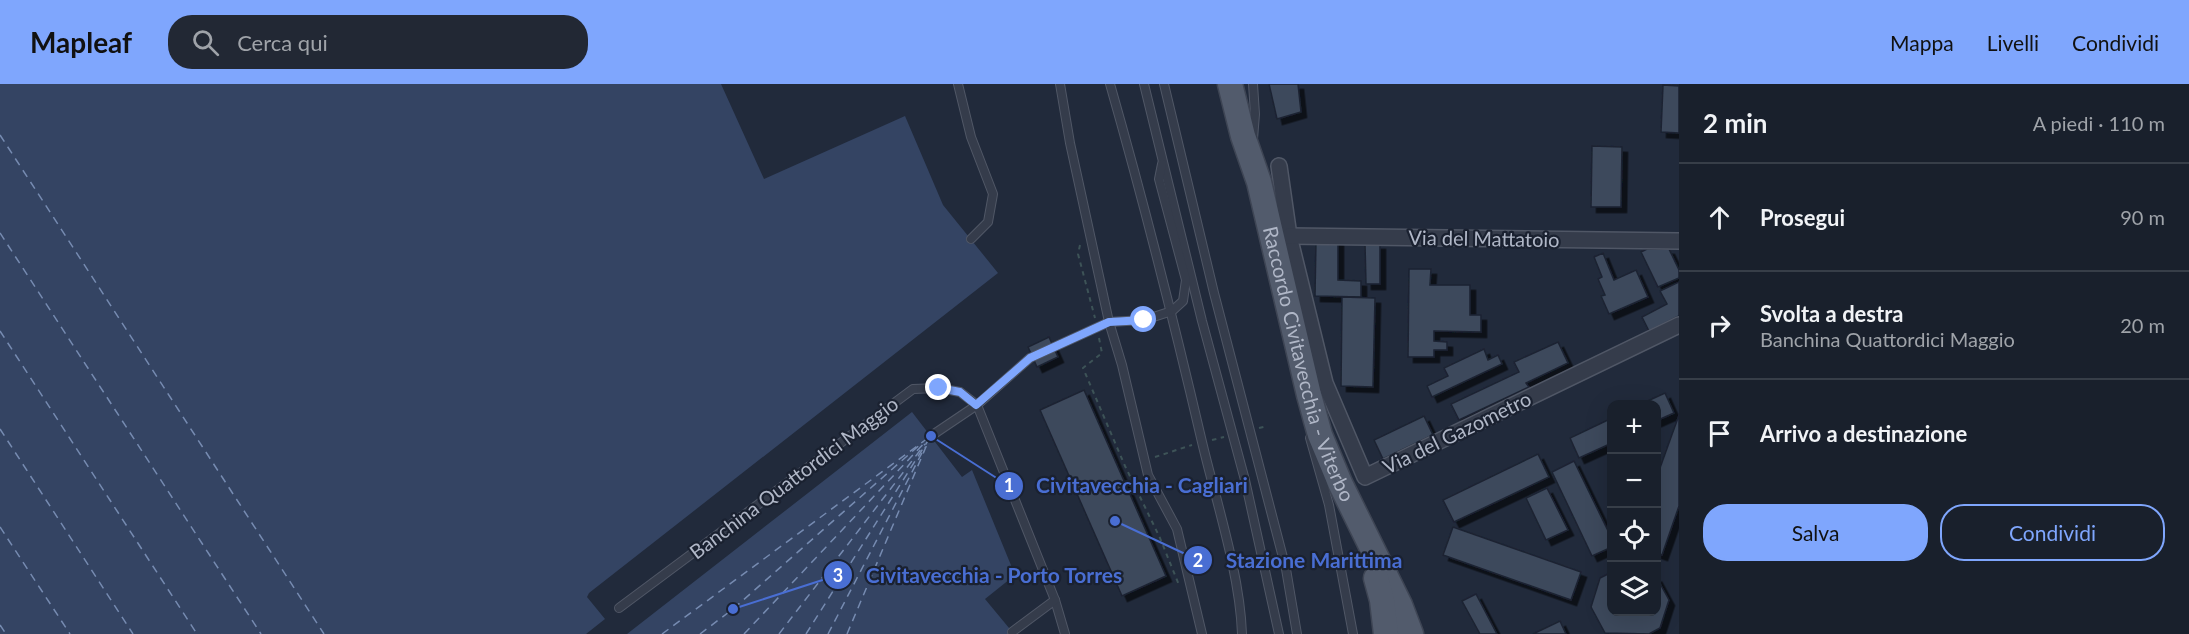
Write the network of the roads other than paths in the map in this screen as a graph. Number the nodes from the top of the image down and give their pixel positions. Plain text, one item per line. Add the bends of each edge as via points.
1 (958, 84) edge
2 (1060, 84) edge
3 (1110, 84) edge
4 (1144, 84) edge
5 (1164, 84) edge
6 (1214, 84) edge
7 (1230, 84) edge
8 (1253, 84) edge
9 (1251, 158) junction
10 (1163, 161) junction
11 (1279, 166) dead end
12 (1289, 236) junction
13 (971, 239) dead end
14 (1679, 242) edge
15 (1172, 311) junction
16 (1109, 322) junction
17 (1679, 325) edge
18 (976, 405) junction
19 (1307, 428) junction
20 (931, 436) dead end
21 (1055, 600) junction
22 (619, 608) dead end
23 (1012, 632) dead end
24 (1065, 634) edge
25 (1202, 634) edge
26 (1242, 634) edge
27 (1278, 634) edge
28 (1297, 634) edge
29 (1353, 634) edge
30 (1386, 634) edge
31 (1411, 634) edge

1 - 13 lane via 971,137 993,194 988,222
2 - 16 lane
3 - 15 lane
4 - 10 lane
5 - 28 lane via 1286,569
6 - 19 main road, Raccordo Civitavecchia - Viterbo
7 - 9 main road, Raccordo Civitavecchia - Viterbo
8 - 9 lane
9 - 31 main road, Raccordo Civitavecchia - Viterbo via 1320,435
10 - 15 lane via 1159,179 1186,280 1183,301
10 - 27 lane via 1245,480
11 - 12 street, Via del Gazometro
12 - 14 street, Via del Mattatoio
12 - 17 street, Via del Gazometro via 1325,384 1365,477
15 - 16 lane via 1144,320
15 - 26 lane via 1232,566
16 - 18 lane via 1030,358
16 - 25 lane via 1148,475 1177,529
18 - 20 lane
18 - 21 lane
18 - 22 lane, Banchina Quattordici Maggio via 960,392 913,389
19 - 29 lane via 1331,514
19 - 30 main road, Raccordo Civitavecchia - Viterbo via 1372,568 1382,600
21 - 23 lane
21 - 24 lane

